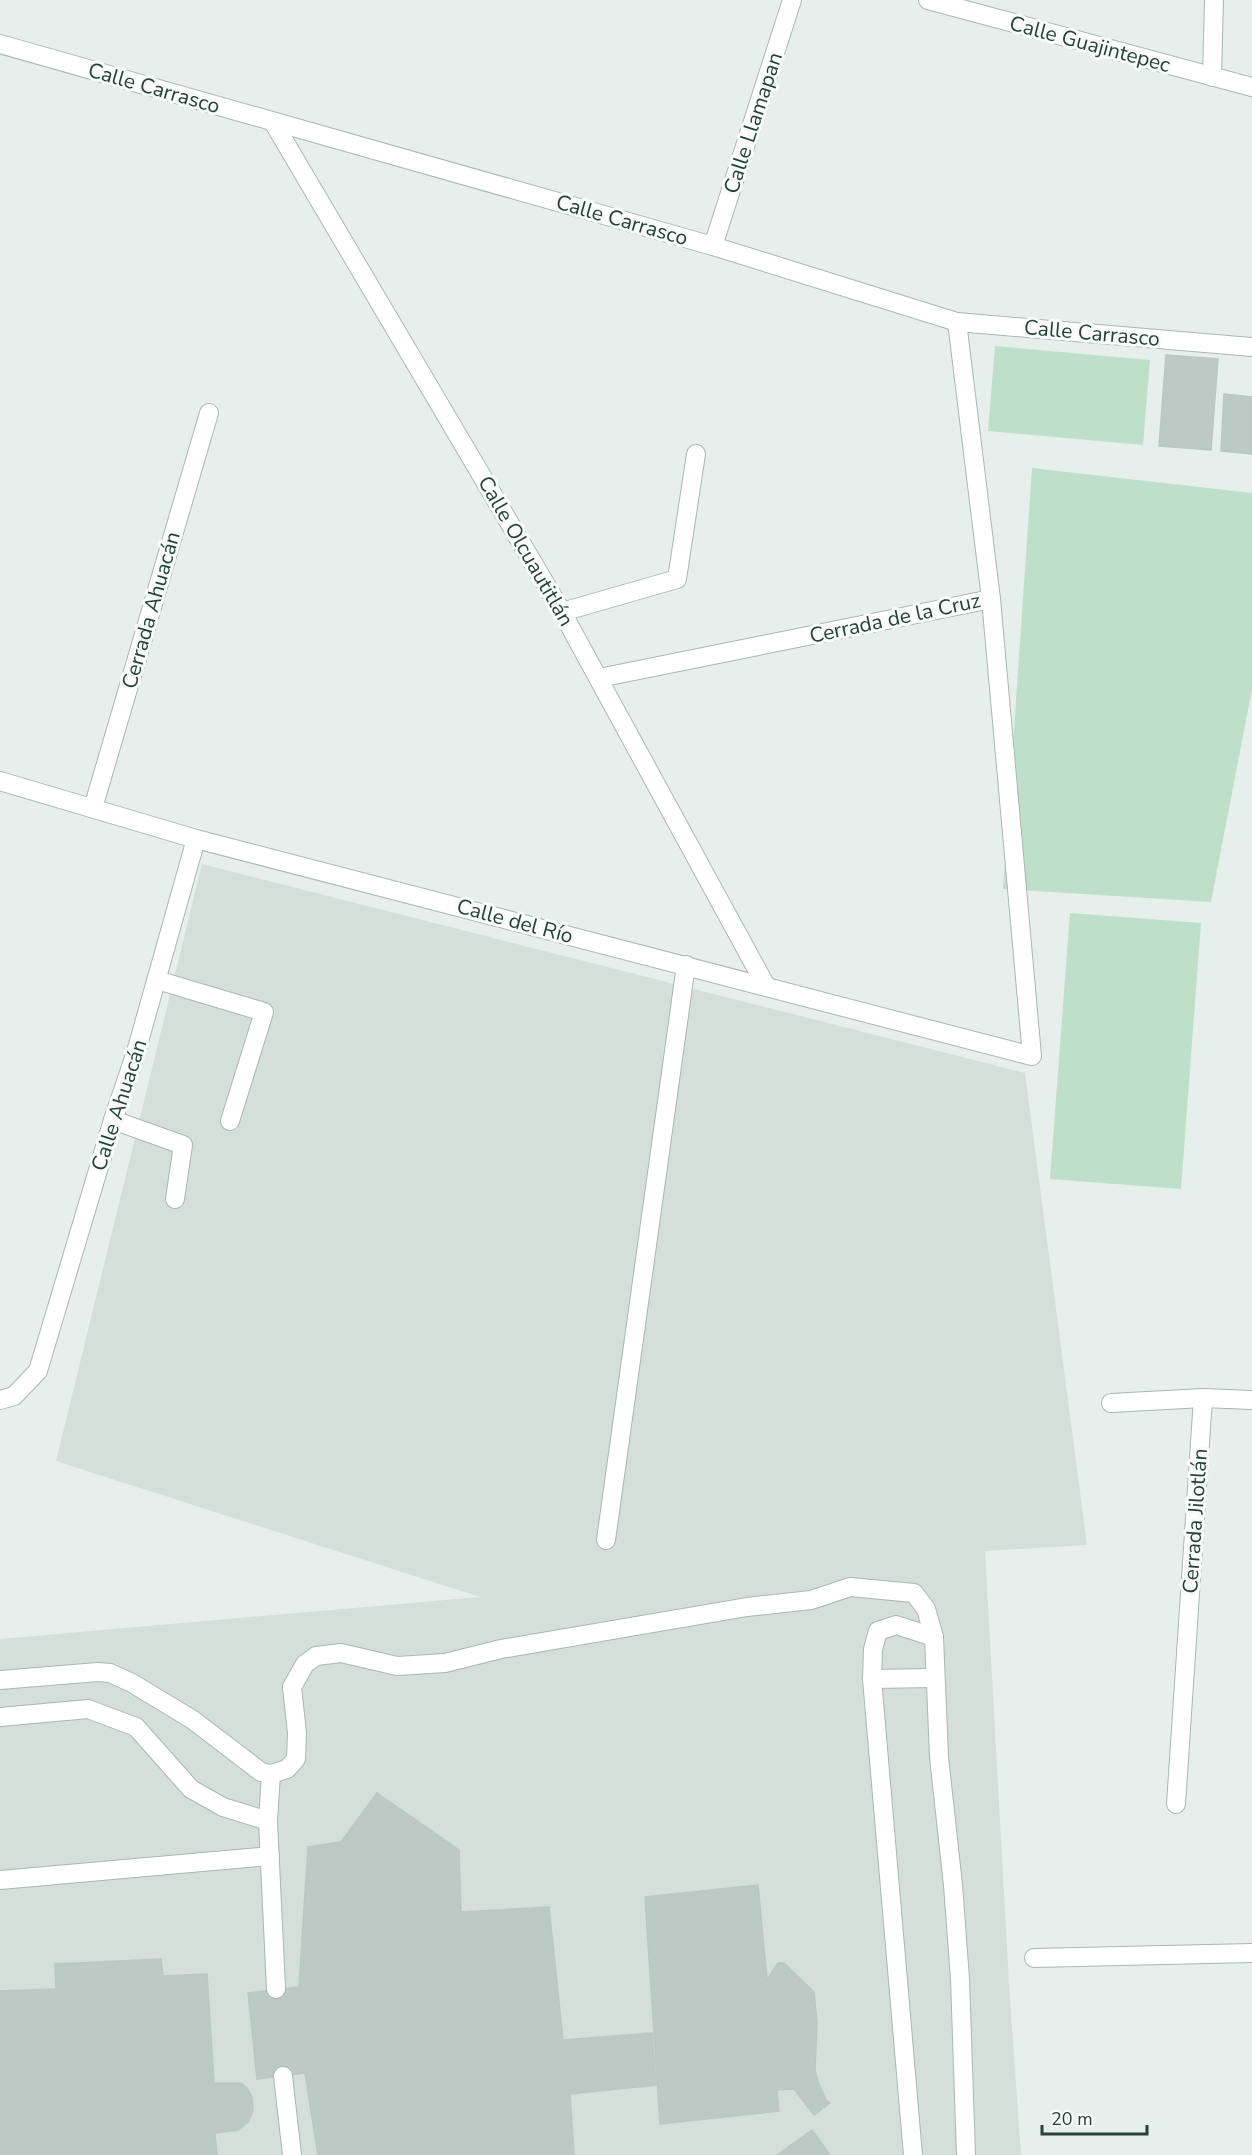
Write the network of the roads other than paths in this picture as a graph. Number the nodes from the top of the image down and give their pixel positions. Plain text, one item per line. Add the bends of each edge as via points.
1 (792, 0) edge
2 (928, 0) edge
3 (1214, 0) edge
4 (0, 44) edge
5 (1212, 76) junction
6 (1252, 87) edge
7 (273, 122) junction
8 (713, 246) junction
9 (957, 322) junction
10 (1252, 347) edge
11 (209, 412) dead end
12 (696, 453) dead end
13 (991, 599) junction
14 (562, 612) junction
15 (599, 678) junction
16 (0, 781) edge
17 (93, 808) junction
18 (196, 839) junction
19 (686, 965) junction
20 (157, 980) junction
21 (766, 987) junction
22 (113, 1120) junction
23 (230, 1120) dead end
24 (176, 1199) dead end
25 (1203, 1398) junction
26 (0, 1400) edge
27 (1252, 1400) edge
28 (1111, 1403) dead end
29 (606, 1540) dead end
30 (934, 1637) junction
31 (934, 1677) junction
32 (872, 1678) junction
33 (0, 1680) edge
34 (0, 1717) edge
35 (271, 1774) junction
36 (1176, 1804) dead end
37 (268, 1821) junction
38 (270, 1856) junction
39 (0, 1880) edge
40 (1252, 1953) edge
41 (1034, 1958) dead end
42 (276, 1989) dead end
43 (283, 2076) dead end
44 (292, 2155) edge
45 (913, 2155) edge
46 (966, 2155) edge

1 - 8 street, Calle Llamapan
2 - 5 street, Calle Guajintepec
3 - 5 street
4 - 7 street, Calle Carrasco
5 - 6 street, Calle Guajintepec
7 - 8 street, Calle Carrasco
7 - 14 street, Calle Olcuautitlán
8 - 9 street, Calle Carrasco
9 - 10 street, Calle Carrasco
9 - 13 street, Cerrada de la Cruz
11 - 17 street, Cerrada Ahuacán
12 - 14 street via 677,579
13 - 15 street, Cerrada de la Cruz
13 - 21 street, Calle del Río via 1032,1056
14 - 15 street, Calle Olcuautitlán
15 - 21 street, Calle Olcuautitlán
16 - 17 street, Calle del Río
17 - 18 street, Calle del Río
18 - 19 street, Calle del Río
18 - 20 street, Calle Ahuacán
19 - 21 street, Calle del Río
19 - 29 street
20 - 22 street, Calle Ahuacán
20 - 23 street via 264,1012
22 - 24 street via 183,1145
22 - 26 street, Calle Ahuacán via 38,1371 14,1395
25 - 27 street
25 - 28 street
25 - 36 street, Cerrada Jilotlán
30 - 31 street
30 - 32 street via 896,1625 878,1631
30 - 35 street via 926,1609 914,1593 850,1587 811,1600 747,1607 501,1649 445,1664 397,1666 327,1653 305,1664 292,1688 296,1759 287,1769
31 - 32 street
31 - 46 street via 960,1979
32 - 45 street
33 - 35 street via 110,1673 193,1720 261,1772
34 - 37 street via 88,1709 136,1727 191,1789 223,1807
35 - 37 street
37 - 38 street
38 - 39 street
38 - 42 street
40 - 41 street
43 - 44 street

